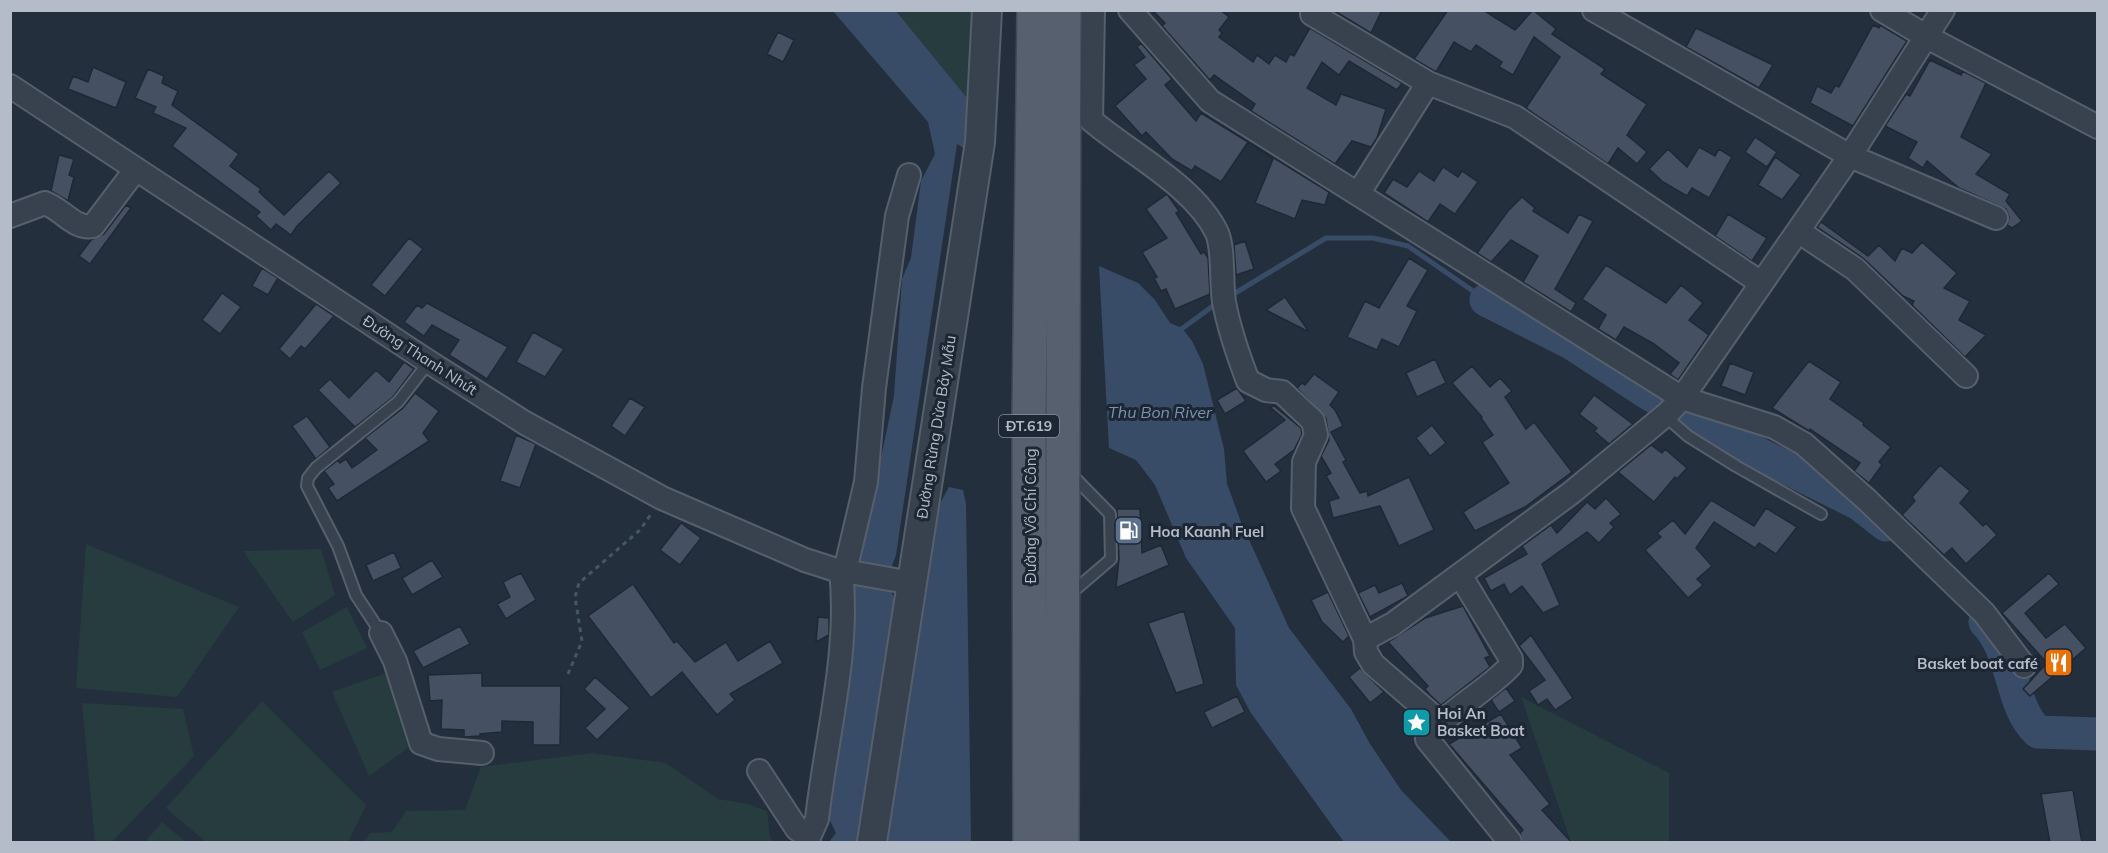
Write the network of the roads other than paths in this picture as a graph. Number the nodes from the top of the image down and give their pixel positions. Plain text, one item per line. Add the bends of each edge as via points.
1 (987, 10) edge
2 (1034, 10) edge
3 (1064, 10) edge
4 (1093, 10) edge
5 (1130, 10) edge
6 (1594, 10) edge
7 (1882, 10) edge
8 (1943, 10) edge
9 (1312, 14) dead end
10 (1927, 37) junction
11 (1428, 83) junction
12 (10, 86) edge
13 (2097, 127) edge
14 (1850, 156) junction
15 (136, 169) junction
16 (909, 175) dead end
17 (1358, 194) junction
18 (10, 216) edge
19 (1996, 218) dead end
20 (1798, 231) junction
21 (1761, 283) junction
22 (429, 362) junction
23 (1966, 376) dead end
24 (1671, 409) junction
25 (1061, 463) junction
26 (1821, 514) dead end
27 (848, 571) junction
28 (1460, 575) junction
29 (907, 582) junction
30 (1062, 601) junction
31 (381, 633) joint
32 (1365, 639) junction
33 (2024, 666) dead end
34 (1437, 725) junction
35 (482, 753) dead end
36 (759, 771) dead end
37 (872, 843) edge
38 (1030, 843) edge
39 (1062, 843) edge
40 (1510, 843) edge

1 - 29 street, Đường Rừng Dừa Bảy Mẫu via 980,142
2 - 38 main road, Đường Võ Chí Công / ĐT.619 via 1029,404
3 - 25 main road, Đường Võ Chí Công / ĐT.619
4 - 32 street via 1091,120 1171,181 1198,207 1217,234 1224,301 1233,342 1248,381 1266,390 1282,392 1315,425 1316,435 1304,462 1304,508
5 - 17 street via 1210,101
6 - 14 street
7 - 10 street
8 - 10 street
9 - 11 street
10 - 13 street
10 - 14 street
11 - 17 street
11 - 21 street via 1515,117
12 - 15 street, Đường Thanh Nhứt
14 - 19 street
14 - 20 street
15 - 18 street via 93,226 80,226 45,203
15 - 22 street, Đường Thanh Nhứt
16 - 27 street via 897,216 866,482
17 - 24 street
20 - 21 street
20 - 23 street via 1855,268
21 - 24 street
22 - 27 street, Đường Thanh Nhứt via 525,423 662,498 814,563
22 - 31 lane via 398,402 308,478 307,486 338,546 356,595
24 - 26 lane via 1688,436
24 - 28 street via 1571,493
24 - 33 street via 1774,427 1804,444 1984,613
25 - 30 main road, Đường Võ Chí Công / ĐT.619
25 - 30 lane via 1110,514 1111,559
27 - 29 street, Đường Thanh Nhứt
27 - 36 street via 817,819 809,837 797,829
28 - 32 street via 1393,624
28 - 34 street via 1511,662 1468,703
29 - 37 street, Đường Rừng Dừa Bảy Mẫu
30 - 39 main road, Đường Võ Chí Công / ĐT.619
31 - 35 street via 421,742 438,749
32 - 34 street via 1366,652 1373,664 1426,709
34 - 40 street via 1428,734 1428,742

